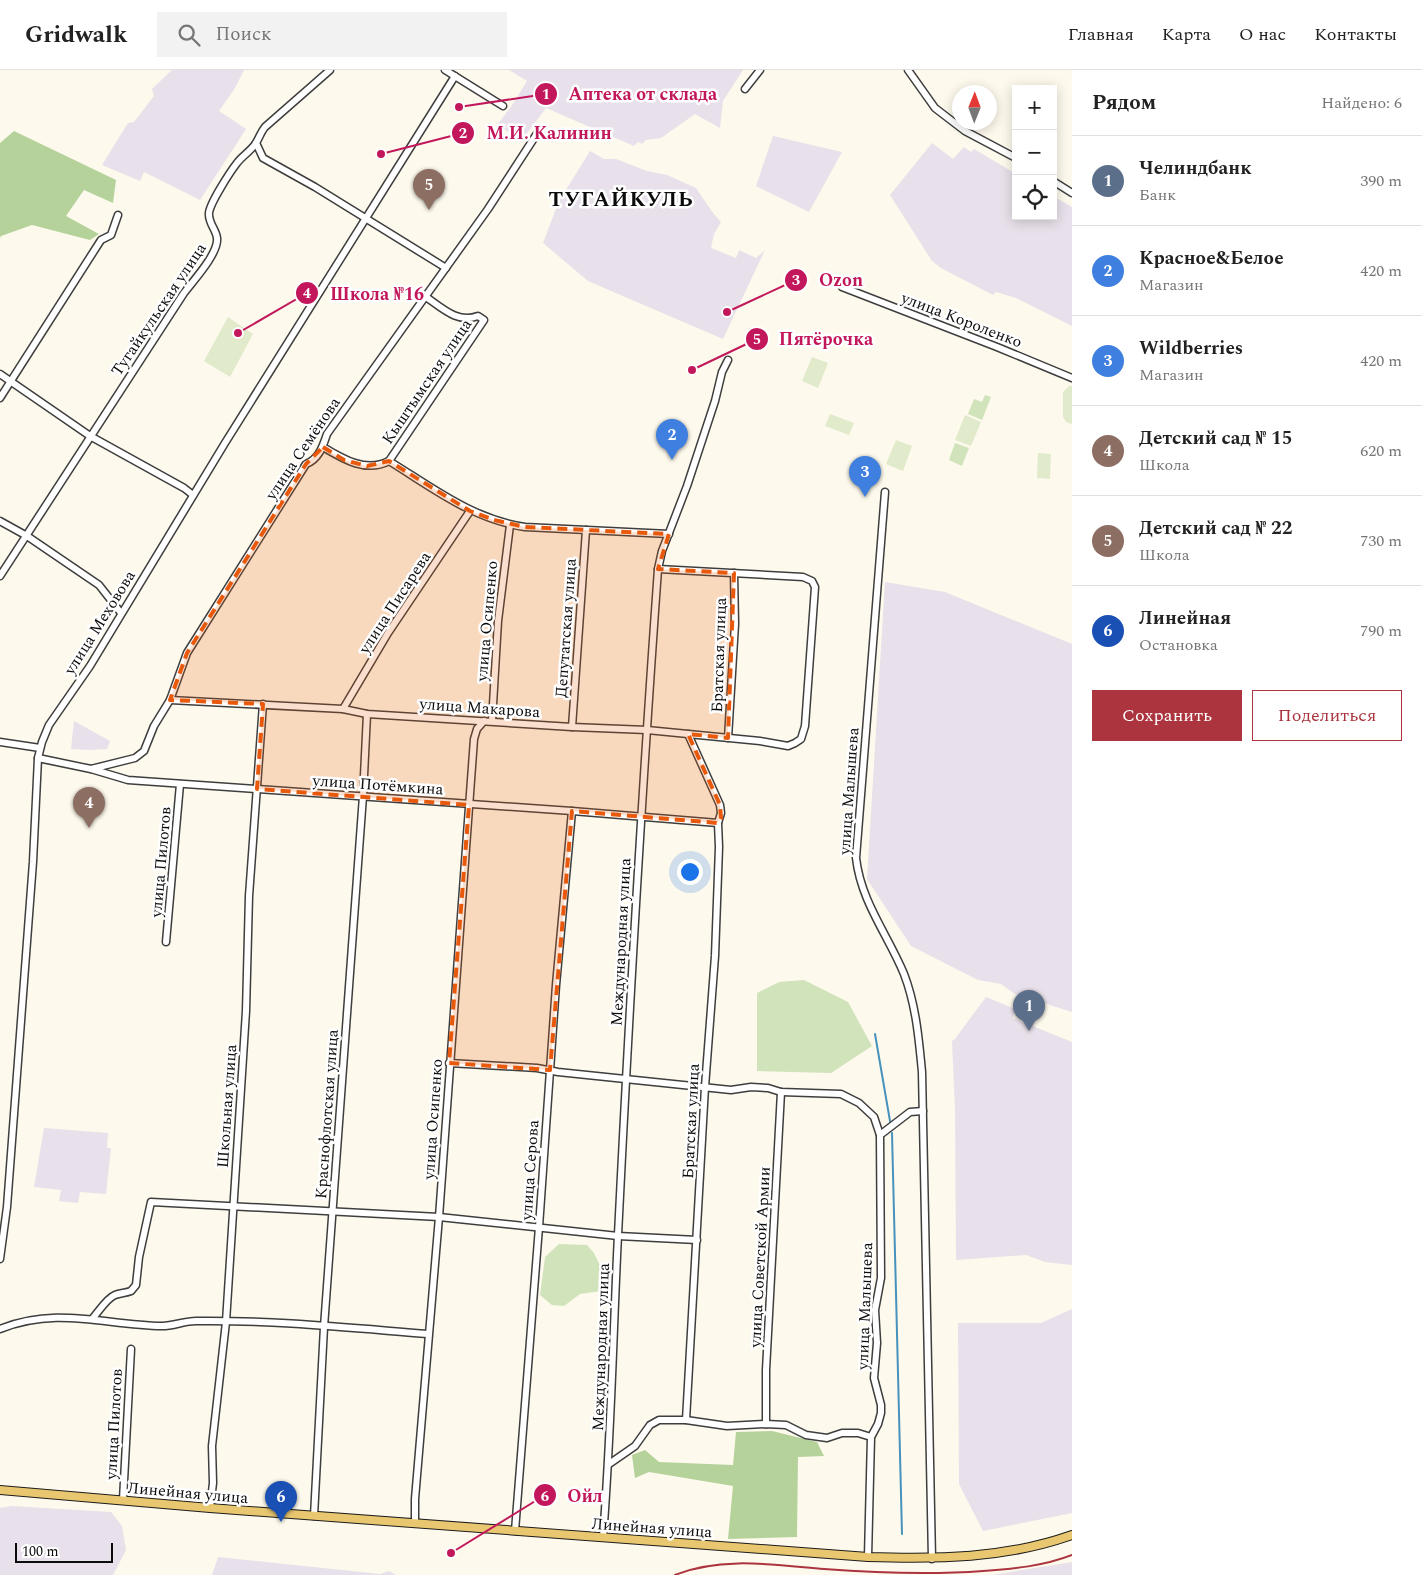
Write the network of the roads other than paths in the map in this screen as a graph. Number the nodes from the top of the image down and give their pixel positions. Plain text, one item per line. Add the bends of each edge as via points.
1 (330, 70) edge
2 (445, 70) edge
3 (760, 70) edge
4 (908, 70) edge
5 (455, 76) junction
6 (745, 89) dead end
7 (504, 106) dead end
8 (540, 128) dead end
9 (256, 143) junction
10 (1012, 156) edge
11 (1057, 184) edge
12 (1072, 193) edge
13 (118, 215) dead end
14 (365, 218) junction
15 (446, 268) junction
16 (842, 287) dead end
17 (426, 298) junction
18 (728, 360) dead end
19 (0, 374) edge
20 (1072, 378) edge
21 (10, 381) junction
22 (0, 398) edge
23 (90, 436) junction
24 (323, 447) junction
25 (389, 461) junction
26 (886, 492) dead end
27 (193, 495) junction
28 (470, 511) junction
29 (0, 521) edge
30 (510, 525) junction
31 (586, 530) junction
32 (669, 534) junction
33 (27, 536) junction
34 (658, 569) junction
35 (734, 573) junction
36 (0, 576) edge
37 (121, 613) junction
38 (170, 700) junction
39 (263, 704) junction
40 (343, 710) junction
41 (367, 714) junction
42 (488, 721) junction
43 (572, 727) junction
44 (647, 730) junction
45 (688, 734) junction
46 (728, 738) junction
47 (0, 742) edge
48 (40, 748) junction
49 (38, 758) junction
50 (91, 769) junction
51 (180, 784) junction
52 (257, 789) junction
53 (363, 796) junction
54 (469, 804) junction
55 (572, 811) junction
56 (640, 816) junction
57 (718, 823) junction
58 (166, 942) dead end
59 (449, 1063) junction
60 (550, 1070) junction
61 (627, 1078) junction
62 (705, 1087) junction
63 (781, 1092) junction
64 (923, 1111) junction
65 (880, 1135) junction
66 (233, 1206) junction
67 (332, 1213) junction
68 (439, 1217) junction
69 (539, 1227) junction
70 (618, 1236) junction
71 (697, 1240) junction
72 (0, 1259) edge
73 (93, 1318) junction
74 (226, 1322) junction
75 (324, 1326) junction
76 (0, 1329) edge
77 (428, 1334) junction
78 (131, 1349) dead end
79 (686, 1420) junction
80 (766, 1424) junction
81 (871, 1437) junction
82 (609, 1464) junction
83 (0, 1490) edge
84 (0, 1494) edge
85 (48, 1495) junction
86 (123, 1500) junction
87 (210, 1508) junction
88 (314, 1516) junction
89 (415, 1522) junction
90 (515, 1531) junction
91 (1072, 1535) edge
92 (603, 1537) junction
93 (868, 1557) junction
94 (932, 1559) junction

1 - 9 street, Тугайкульская улица via 265,127
2 - 5 street
3 - 6 street
4 - 10 street via 935,108 965,132
5 - 7 street
5 - 14 street, улица Меховова
8 - 15 street, улица Семёнова
9 - 14 street via 263,158
9 - 23 street, Тугайкульская улица via 237,162 209,213 217,235 214,252
11 - 12 street
13 - 21 street via 111,235 101,240
14 - 15 street
14 - 27 street, улица Меховова
15 - 17 street, улица Семёнова
16 - 20 street, улица Короленко
17 - 24 street, улица Семёнова via 327,434
17 - 25 street, Кыштымская улица via 454,316 469,320 478,316 484,320
18 - 32 street, Международная улица
19 - 21 street
21 - 22 street
21 - 23 street
23 - 27 street
23 - 33 street, Тугайкульская улица
24 - 25 street via 344,460 367,466 380,466
24 - 38 street, улица Семёнова via 313,461 306,464 187,652
25 - 28 street
26 - 64 street, улица Малышева via 856,858 862,890 904,974 912,1003 922,1072
27 - 37 street, улица Меховова
28 - 30 street
28 - 40 street, улица Писарева via 388,633
29 - 33 street
30 - 31 street
30 - 42 street, улица Осипенко
31 - 32 street
31 - 43 street, Депутатская улица
32 - 34 street, Международная улица
33 - 36 street, Тугайкульская улица
33 - 37 street via 99,585
34 - 35 street
34 - 44 street, Международная улица
35 - 46 street, Братская улица via 735,624
35 - 46 street, улица Макарова via 804,577 812,580 815,587 805,726 801,739 788,746
37 - 48 street, улица Меховова via 90,666 49,725
38 - 39 street, улица Макарова
38 - 50 street, улица Семёнова via 154,726 144,752 135,758
39 - 40 street, улица Макарова
39 - 52 street, Школьная улица
40 - 41 street, улица Макарова
41 - 42 street, улица Макарова
41 - 53 street, Краснофлотская улица
42 - 43 street, улица Макарова
42 - 54 street, улица Осипенко via 477,729 474,739
43 - 44 street, улица Макарова
44 - 45 street, улица Макарова
44 - 56 street, Международная улица
45 - 46 street, улица Макарова
45 - 57 street, Братская улица via 720,805
47 - 48 street
48 - 49 street, улица Меховова
49 - 50 street, улица Потёмкина
49 - 72 street, улица Меховова via 13,1125
50 - 51 street, улица Потёмкина via 128,780
51 - 52 street, улица Потёмкина
51 - 58 street, улица Пилотов
52 - 53 street, улица Потёмкина
52 - 66 street, Школьная улица
53 - 54 street, улица Потёмкина
53 - 67 street, Краснофлотская улица
54 - 55 street, улица Потёмкина
54 - 59 street, улица Осипенко
55 - 56 street, улица Потёмкина
55 - 60 street, улица Серова
56 - 57 street, улица Потёмкина
56 - 61 street, Международная улица
57 - 62 street, Братская улица via 715,956
59 - 60 street
59 - 68 street, улица Осипенко
60 - 61 street
60 - 69 street, улица Серова
61 - 62 street
61 - 70 street, Международная улица
62 - 63 street via 731,1090 768,1088
62 - 71 street, Братская улица
63 - 65 street via 840,1094 859,1103 874,1117
63 - 80 street, улица Советской Армии
64 - 65 street via 910,1112
64 - 94 street, улица Малышева
65 - 81 street, улица Малышева via 881,1278 875,1310 874,1378 881,1413
66 - 67 street
66 - 73 street via 151,1202 136,1285 132,1292 109,1298
66 - 74 street, Школьная улица
67 - 68 street
67 - 75 street, Краснофлотская улица
68 - 69 street
68 - 77 street, улица Осипенко
69 - 70 street
69 - 90 street, улица Серова
70 - 71 street
70 - 82 street, Международная улица
71 - 79 street, Братская улица
73 - 74 street via 162,1326 194,1321
73 - 76 street via 26,1320
74 - 75 street
74 - 87 street, Школьная улица via 212,1446
75 - 77 street
75 - 88 street, Краснофлотская улица
77 - 89 street, улица Осипенко
78 - 86 street, улица Пилотов
79 - 80 street via 727,1426
79 - 82 street via 659,1420 650,1425 635,1446
80 - 81 street via 786,1425 806,1435 827,1438 842,1433
81 - 93 street, улица Малышева
82 - 92 street, Международная улица
83 - 85 main road
84 - 85 main road
85 - 86 main road, Линейная улица
86 - 87 main road, Линейная улица
87 - 88 main road, Линейная улица
88 - 89 main road, Линейная улица
89 - 90 main road, Линейная улица
90 - 92 main road, Линейная улица
91 - 94 main road, Линейная улица via 1011,1552
92 - 93 main road, Линейная улица
93 - 94 main road, Линейная улица

